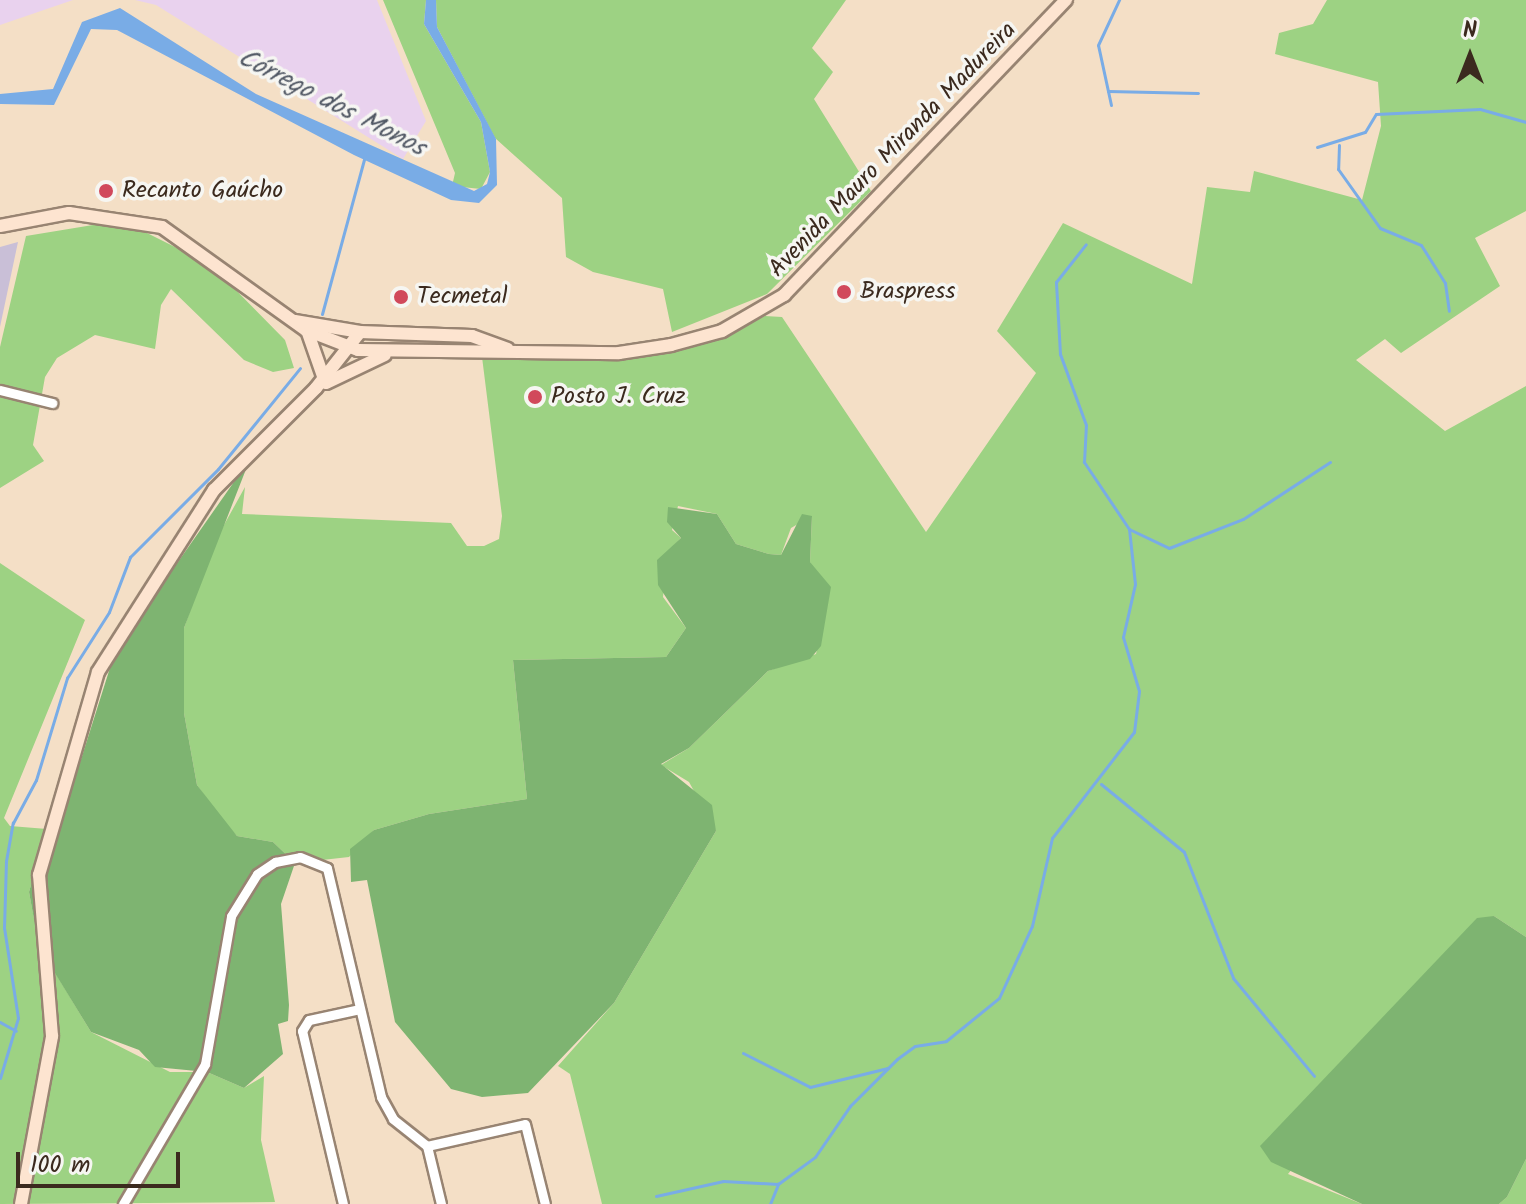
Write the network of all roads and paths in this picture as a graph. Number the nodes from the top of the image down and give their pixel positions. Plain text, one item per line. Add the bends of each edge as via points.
1 (1066, 0) edge
2 (0, 226) edge
3 (295, 321) junction
4 (306, 330) junction
5 (360, 332) junction
6 (349, 348) junction
7 (509, 349) junction
8 (395, 352) junction
9 (320, 384) junction
10 (0, 390) edge
11 (52, 403) dead end
12 (360, 1009) junction
13 (427, 1146) junction
14 (21, 1204) edge
15 (123, 1204) edge
16 (343, 1204) edge
17 (441, 1204) edge
18 (545, 1204) edge

1 - 7 main road, Avenida Mauro Miranda Madureira via 863,217 754,317 671,345 619,353
2 - 3 main road, Avenida Mauro Miranda Madureira via 69,213 162,227
3 - 4 main road, Avenida Mauro Miranda Madureira
3 - 5 main road, Avenida Mauro Miranda Madureira
4 - 6 main road, Avenida Mauro Miranda Madureira
4 - 9 main road
5 - 6 main road
5 - 7 main road, Avenida Mauro Miranda Madureira via 452,333
6 - 8 main road, Avenida Mauro Miranda Madureira
6 - 9 main road
7 - 8 main road, Avenida Mauro Miranda Madureira
8 - 9 main road
9 - 14 main road via 214,490 89,696 39,875 52,1036
10 - 11 street
12 - 13 street via 381,1097 393,1119
12 - 15 street via 327,868 300,857 275,862 257,874 231,916 205,1064
12 - 16 street via 309,1020 302,1031
13 - 17 street
13 - 18 street via 525,1124

